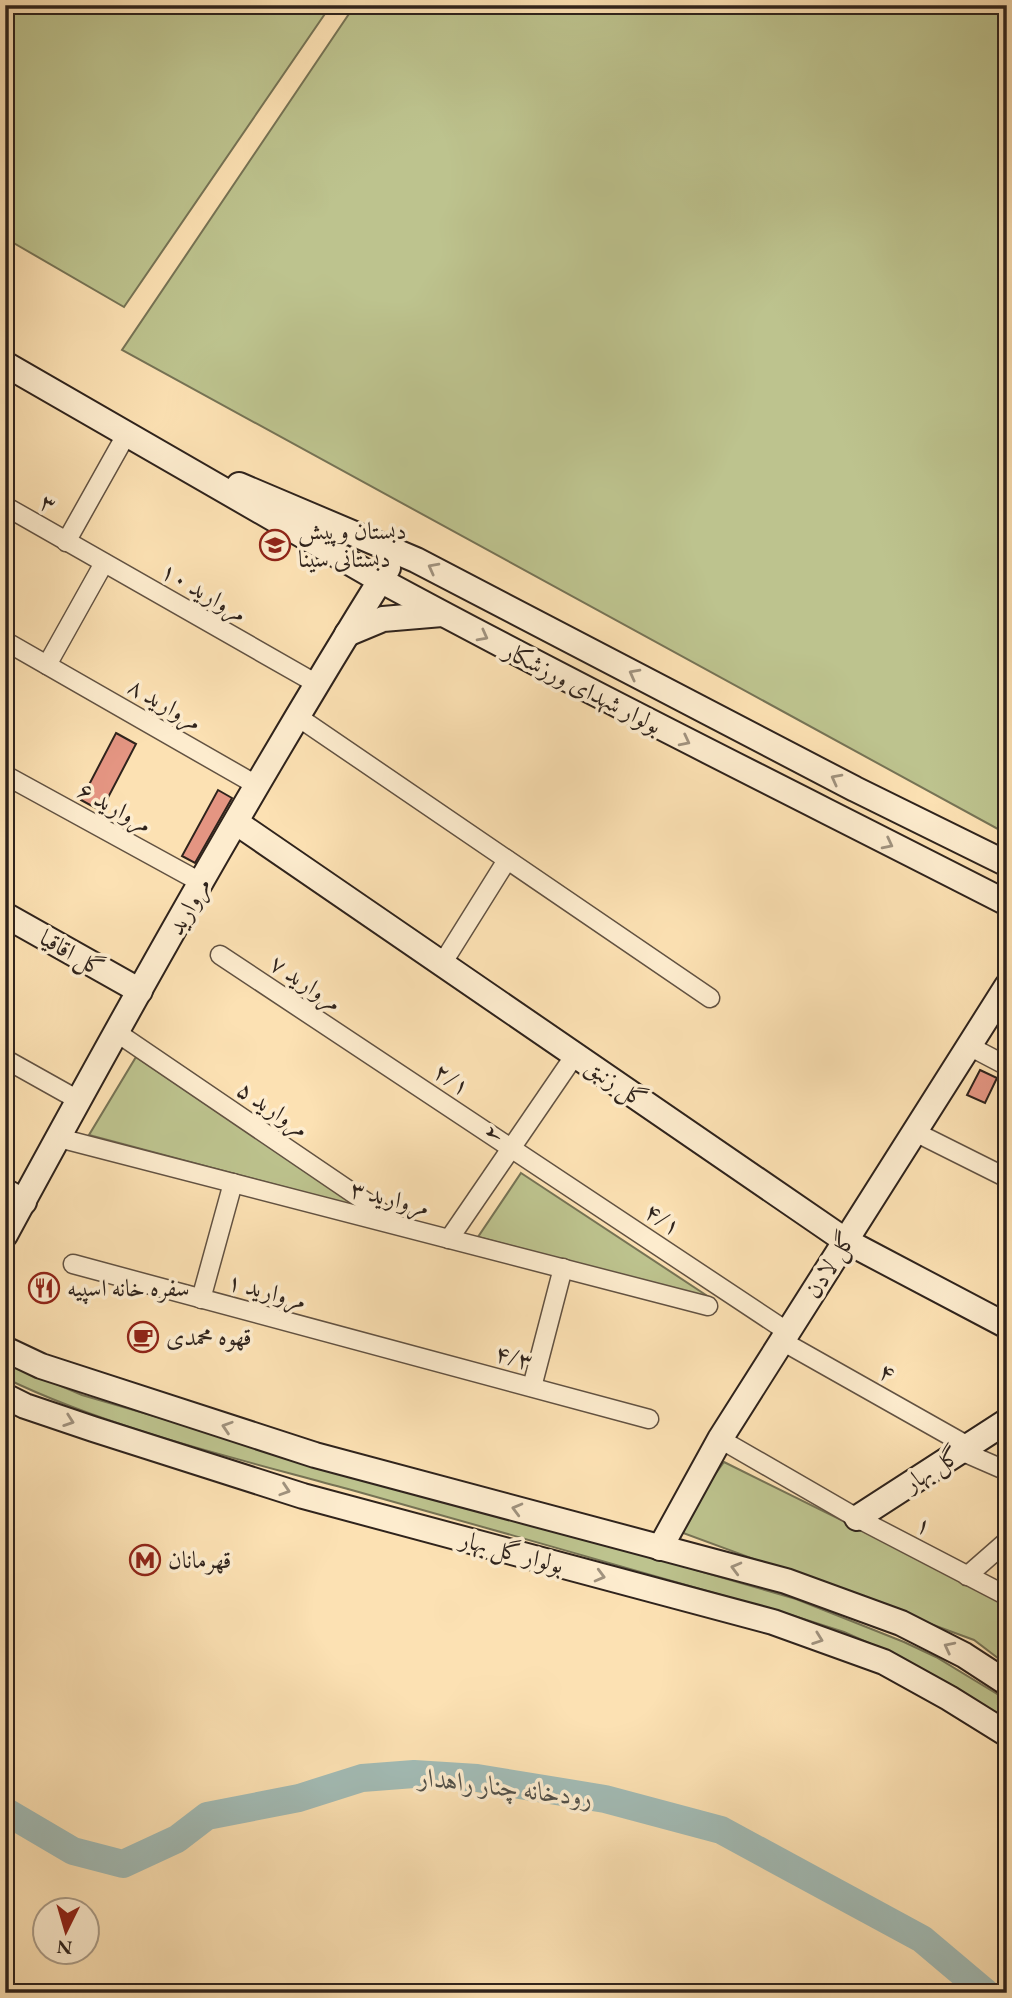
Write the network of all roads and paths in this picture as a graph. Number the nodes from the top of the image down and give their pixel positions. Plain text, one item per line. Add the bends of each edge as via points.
1 (5, 364) edge
2 (126, 435) junction
3 (167, 458) junction
4 (5, 506) edge
5 (66, 542) junction
6 (398, 552) junction
7 (104, 563) junction
8 (380, 580) junction
9 (442, 614) junction
10 (348, 634) junction
11 (7, 646) edge
12 (47, 665) junction
13 (317, 684) junction
14 (298, 717) junction
15 (5, 775) edge
16 (258, 786) junction
17 (237, 823) junction
18 (506, 860) junction
19 (1007, 864) edge
20 (202, 883) junction
21 (1007, 903) edge
22 (5, 915) edge
23 (220, 955) dead end
24 (442, 964) junction
25 (1007, 986) edge
26 (139, 991) junction
27 (710, 998) dead end
28 (116, 1032) junction
29 (967, 1045) junction
30 (366, 1051) joint
31 (575, 1055) junction
32 (5, 1059) edge
33 (1007, 1066) edge
34 (80, 1101) junction
35 (913, 1131) junction
36 (59, 1139) junction
37 (511, 1148) junction
38 (1007, 1178) edge
39 (233, 1183) junction
40 (14, 1196) edge
41 (403, 1227) junction
42 (5, 1236) edge
43 (449, 1239) junction
44 (846, 1241) junction
45 (73, 1264) dead end
46 (563, 1268) junction
47 (201, 1298) junction
48 (708, 1306) dead end
49 (1007, 1326) edge
50 (785, 1336) junction
51 (366, 1343) joint
52 (8, 1347) edge
53 (532, 1387) junction
54 (5, 1396) edge
55 (649, 1419) dead end
56 (1007, 1421) edge
57 (720, 1439) junction
58 (964, 1448) junction
59 (1007, 1471) edge
60 (858, 1518) junction
61 (1007, 1541) edge
62 (660, 1548) junction
63 (967, 1576) junction
64 (1007, 1596) edge
65 (1007, 1683) edge
66 (1007, 1734) edge

1 - 2 main road, بولوار شهدای ورزشکار
2 - 3 main road, بولوار شهدای ورزشکار
2 - 5 street
3 - 6 main road, بولوار شهدای ورزشکار
3 - 8 main road, بولوار شهدای ورزشکار
4 - 5 street, ۳
5 - 7 street, مروارید ۱۰
6 - 8 main road, مروارید
19 -> 6 main road, بولوار شهدای ورزشکار
7 - 12 street
7 - 13 street, مروارید ۱۰
8 - 9 main road, بولوار شهدای ورزشکار
8 - 10 main road, مروارید
9 - 10 main road via 383,620
9 -> 21 main road, بولوار شهدای ورزشکار
10 - 13 main road, مروارید
11 - 12 street
12 - 16 street, مروارید ۸
13 - 14 main road, مروارید
14 - 16 main road, مروارید
14 - 18 street
15 - 20 street, مروارید ۶
16 - 17 main road, مروارید
17 - 20 main road, مروارید
17 - 24 main road, گل زنبق
18 - 24 street
18 - 27 street
20 - 26 main road, مروارید
22 - 26 main road, گل اقاقیا
23 - 30 street, مروارید ۷
24 - 31 main road, گل زنبق
25 - 29 main road, گل لادن
26 - 28 main road, مروارید
28 - 34 main road, مروارید
28 - 41 street, مروارید ۵
29 - 33 street
29 - 35 main road, گل لادن
30 - 37 street, ۲/۱
31 - 37 street, ۲
31 - 44 main road, گل زنبق
32 - 34 street
34 - 36 main road, مروارید
35 - 38 street
35 - 44 main road, گل لادن
36 - 39 street, مروارید ۳
36 - 40 main road, مروارید
37 - 43 street, ۲
37 - 50 street, ۴/۱
39 - 41 street, مروارید ۳
39 - 47 street
40 - 42 main road, مروارید
41 - 43 street, مروارید ۳
43 - 46 street, مروارید ۳
44 - 49 main road, گل زنبق
44 - 50 main road, گل لادن
45 - 47 street, مروارید ۱
46 - 48 street, مروارید ۳
46 - 53 street
47 - 51 street, مروارید ۱
50 - 57 main road, گل لادن
50 - 58 street, ۴
51 - 53 street, ۴/۳
62 -> 52 main road, بولوار گل بهار via 315,1455 41,1366
53 - 55 street, ۴/۳
54 -> 66 main road, بولوار گل بهار via 303,1496 773,1622 884,1662
56 - 58 main road, گل بهار
57 - 60 street
57 - 62 main road, گل لادن
58 - 59 street
58 - 60 main road, گل بهار
60 - 63 street, ۱
61 - 63 street
65 -> 62 main road, بولوار گل بهار via 901,1623 786,1581
63 - 64 street, ۱

